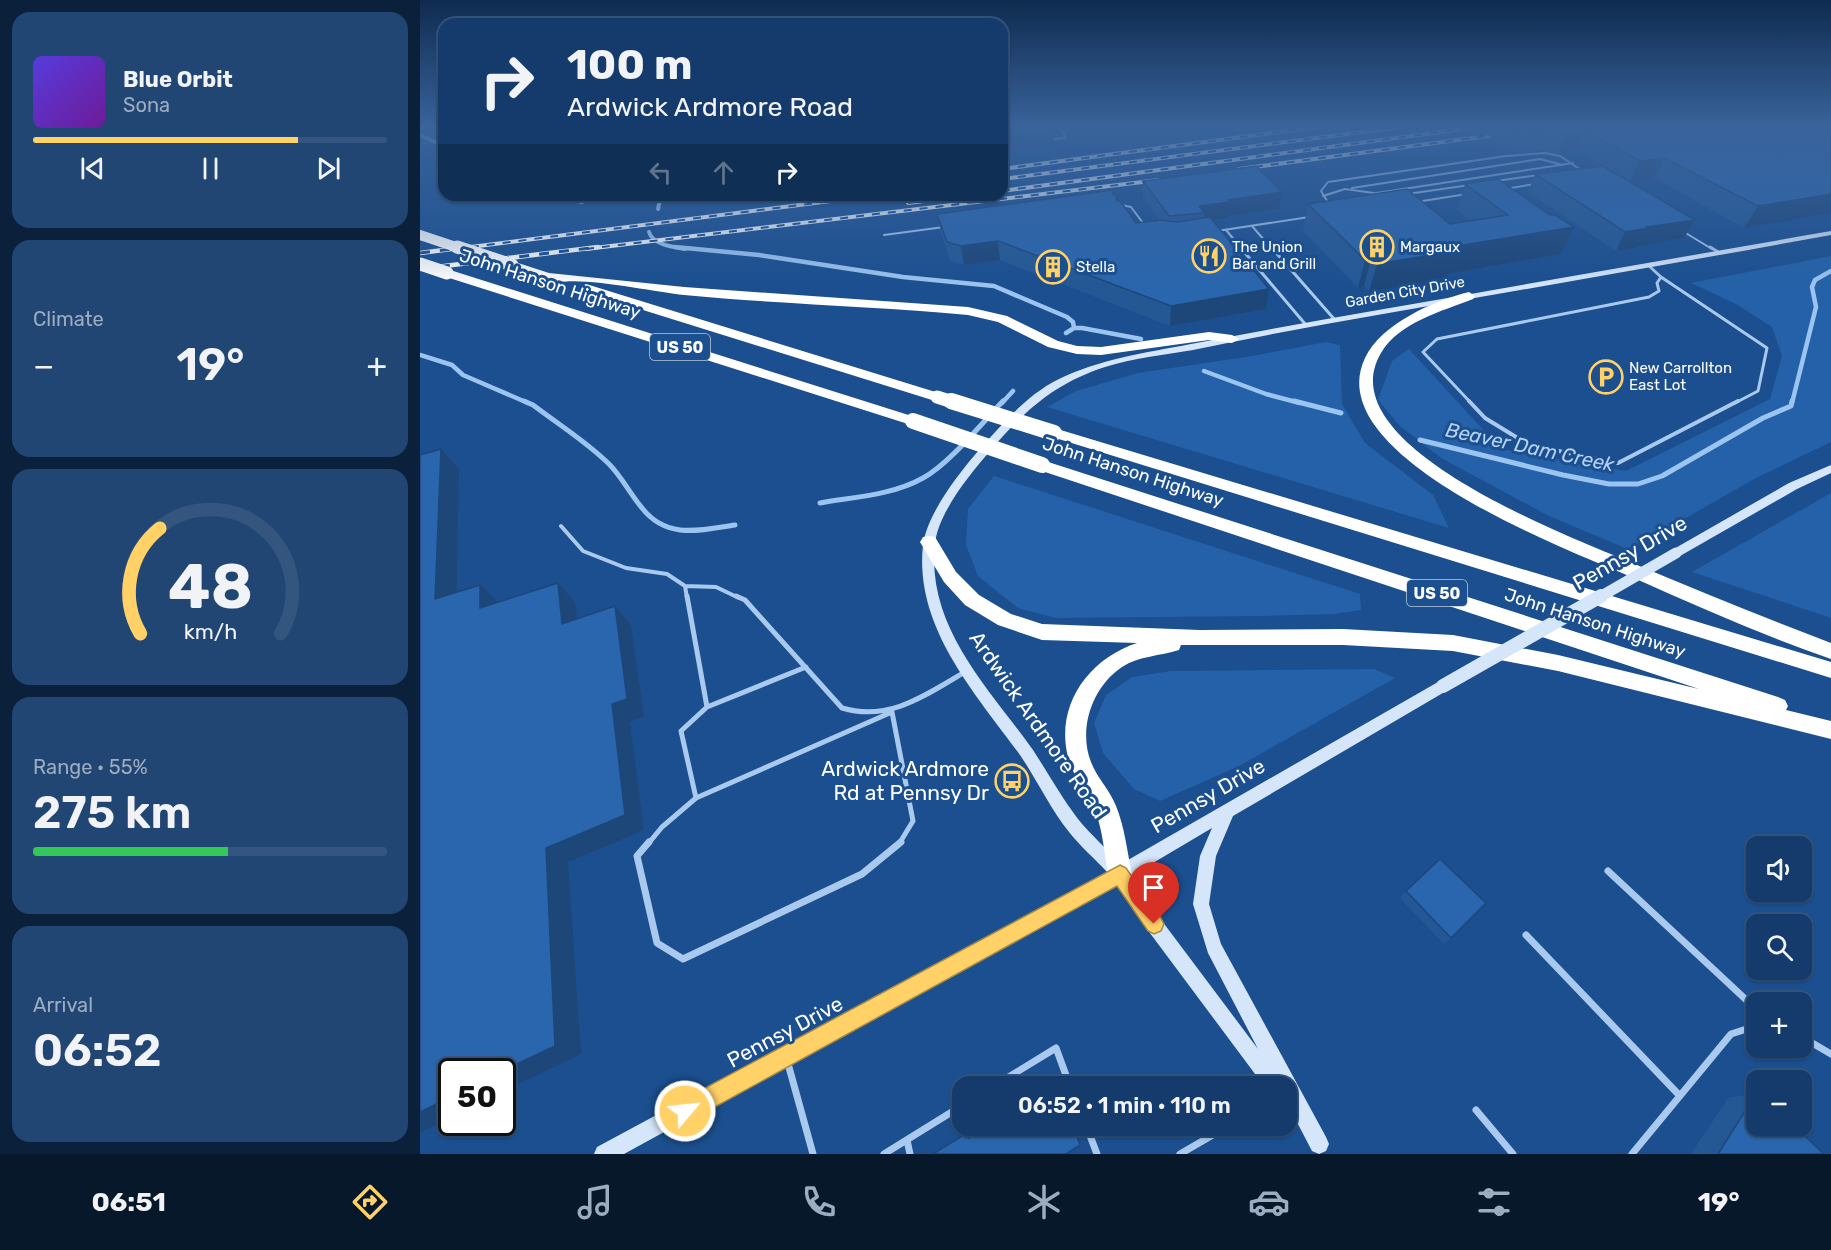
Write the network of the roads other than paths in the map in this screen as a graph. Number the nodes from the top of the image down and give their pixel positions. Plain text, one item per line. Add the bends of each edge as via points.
1 (1343, 180) edge
2 (1405, 180) edge
3 (1463, 180) edge
4 (1506, 180) edge
5 (1491, 182) edge
6 (1480, 184) edge
7 (1537, 184) edge
8 (1352, 188) junction
9 (1504, 189) edge
10 (1374, 193) junction
11 (1470, 194) edge
12 (1323, 195) junction
13 (1403, 195) edge
14 (1393, 196) edge
15 (579, 201) edge
16 (582, 202) dead end
17 (1414, 202) edge
18 (1112, 204) edge
19 (1332, 207) edge
20 (1136, 209) junction
21 (1126, 210) edge
22 (1140, 214) junction
23 (1130, 216) edge
24 (1314, 217) edge
25 (952, 226) edge
26 (1252, 226) junction
27 (1679, 229) edge
28 (1148, 230) edge
29 (1227, 230) junction
30 (1209, 232) edge
31 (1831, 233) edge
32 (420, 235) edge
33 (884, 235) dead end
34 (1720, 253) junction
35 (420, 264) edge
36 (1648, 265) junction
37 (545, 276) junction
38 (1661, 277) junction
39 (1469, 296) junction
40 (1335, 320) junction
41 (1306, 325) junction
42 (1232, 339) junction
43 (1004, 428) joint
44 (1831, 469) edge
45 (561, 526) dead end
46 (929, 542) junction
47 (685, 586) junction
48 (1200, 638) junction
49 (1831, 651) edge
50 (806, 667) junction
51 (1831, 670) edge
52 (968, 671) junction
53 (708, 707) junction
54 (892, 712) junction
55 (1831, 723) edge
56 (1831, 730) edge
57 (696, 798) junction
58 (1226, 814) junction
59 (1608, 871) dead end
60 (1120, 874) junction
61 (1526, 935) dead end
62 (1746, 1000) edge
63 (1746, 1029) edge
64 (1812, 1043) edge
65 (1831, 1054) edge
66 (786, 1057) junction
67 (1011, 1076) edge
68 (1066, 1076) edge
69 (1268, 1076) edge
70 (1680, 1096) junction
71 (1476, 1110) dead end
72 (952, 1115) edge
73 (1297, 1115) edge
74 (1090, 1136) edge
75 (1211, 1136) edge
76 (907, 1140) junction
77 (1322, 1149) edge
78 (604, 1154) edge
79 (813, 1154) edge
80 (884, 1154) edge
81 (910, 1154) edge
82 (1097, 1154) edge
83 (1180, 1154) edge
84 (1513, 1154) edge
85 (1632, 1154) edge

1 - 12 lane via 1328,182 1321,188
2 - 8 lane
3 - 10 lane
4 - 5 lane
6 - 13 lane
7 - 9 lane
8 - 10 lane
8 - 12 lane via 1339,188
10 - 14 lane
11 - 17 lane
12 - 19 lane
15 - 16 street
18 - 20 lane via 1124,203
20 - 21 lane
20 - 22 lane
22 - 23 lane
22 - 28 lane
24 - 26 lane
25 - 33 lane
26 - 29 lane
26 - 40 lane
27 - 34 lane
29 - 30 lane
29 - 41 lane
31 - 34 main road, Garden City Drive
32 - 37 highway, John Hanson Highway / US 50, bridge
34 - 36 main road, Garden City Drive
35 - 55 highway, John Hanson Highway / US 50, bridge via 913,421
36 - 38 lane
36 - 39 main road, Garden City Drive
37 - 42 highway via 588,277 703,293 968,311 1002,319 1053,344 1077,350 1101,351 1209,336
37 - 51 highway, John Hanson Highway / US 50, bridge
38 - 38 lane via 1657,283 1659,291 1649,297 1437,339 1423,352 1485,418 1529,445 1618,463 1758,392 1767,348
39 - 40 main road, Garden City Drive
39 - 49 highway via 1400,326 1385,337 1370,359 1365,378 1367,396 1388,432 1427,467 1527,523 1736,616
40 - 41 main road, Garden City Drive
41 - 42 main road, Garden City Drive
42 - 43 main road, Garden City Drive via 1093,368 1044,391
43 - 46 main road, Ardwick Ardmore Road via 950,495
44 - 58 main road, Pennsy Drive, bridge via 1793,486
45 - 47 lane via 583,551 626,568 667,574
46 - 48 highway via 950,577 972,600 1005,620 1042,632
46 - 52 main road, Ardwick Ardmore Road via 930,588 936,612
47 - 50 lane via 716,588 746,600
47 - 53 lane
48 - 56 highway via 1343,637 1453,643 1558,663
48 - 60 highway via 1126,655 1112,663 1086,695 1078,714 1074,736 1079,758 1105,807
50 - 53 lane
50 - 54 lane via 842,708 858,715
52 - 54 lane
52 - 60 main road, Ardwick Ardmore Road via 1074,826
53 - 57 lane via 681,731
54 - 57 lane
54 - 57 lane via 913,821 901,842 862,874 683,959 657,943 637,856 662,827
58 - 60 main road, Pennsy Drive
58 - 77 main road via 1208,856 1201,904 1214,947
59 - 62 lane
60 - 66 main road, Pennsy Drive
60 - 69 main road, Ardwick Ardmore Road
61 - 70 lane
63 - 70 lane via 1731,1034
64 - 65 lane
66 - 78 main road, Pennsy Drive
66 - 79 lane
67 - 68 lane via 1056,1048
70 - 85 lane
71 - 84 lane
72 - 76 lane
73 - 77 main road
74 - 82 lane
75 - 83 lane
76 - 80 lane
76 - 81 lane

